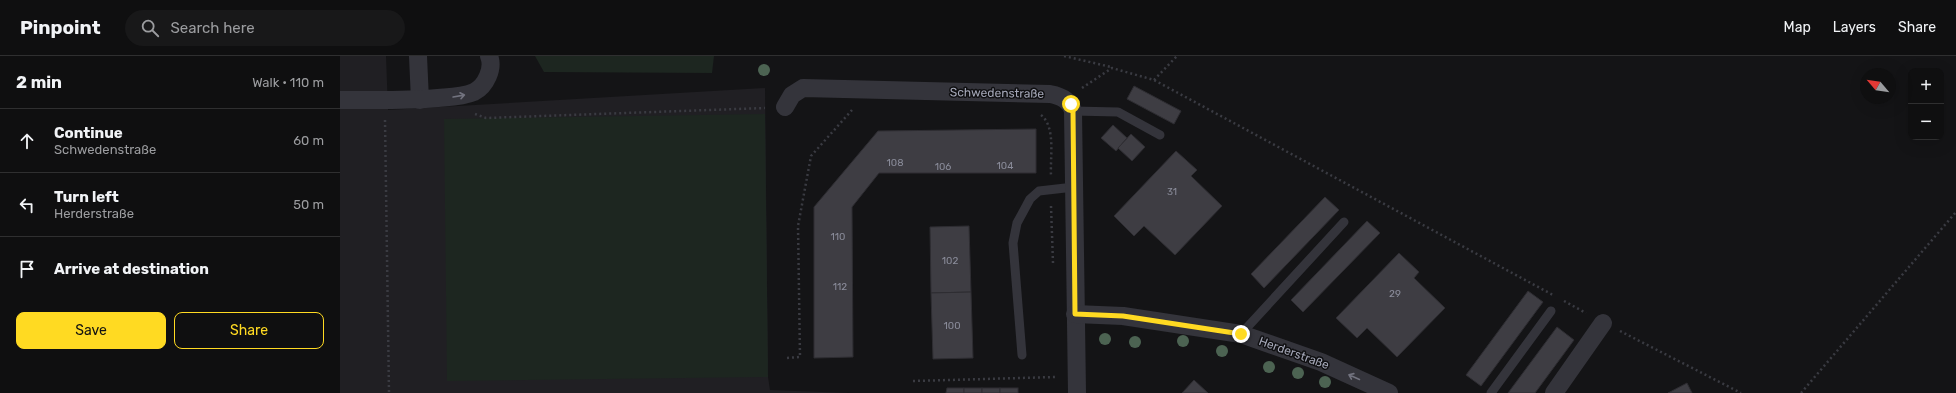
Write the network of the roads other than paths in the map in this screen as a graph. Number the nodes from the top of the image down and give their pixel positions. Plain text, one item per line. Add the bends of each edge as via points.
1 (418, 56) edge
2 (489, 56) edge
3 (340, 100) edge
4 (420, 100) junction
5 (1069, 105) junction
6 (784, 107) road end
7 (1160, 135) dead end
8 (1074, 187) junction
9 (1344, 222) dead end
10 (1551, 311) dead end
11 (1075, 314) junction
12 (1603, 323) road end
13 (1241, 334) junction
14 (1022, 355) dead end
15 (1077, 385) edge
16 (1389, 393) edge
17 (1491, 393) edge
18 (1554, 393) edge

1 - 4 street
4 -> 2 street via 475,92 491,71
3 - 4 street
5 - 6 street, Schwedenstraße via 1050,94 803,88 792,95
5 - 7 lane via 1118,112
5 - 8 street
8 - 11 street
8 - 14 lane via 1040,191 1030,199 1017,223 1013,243
9 - 13 lane
10 - 17 lane
11 - 13 street, Herderstraße via 1123,316
11 - 15 street
12 - 18 street
16 -> 13 street, Herderstraße via 1321,362

